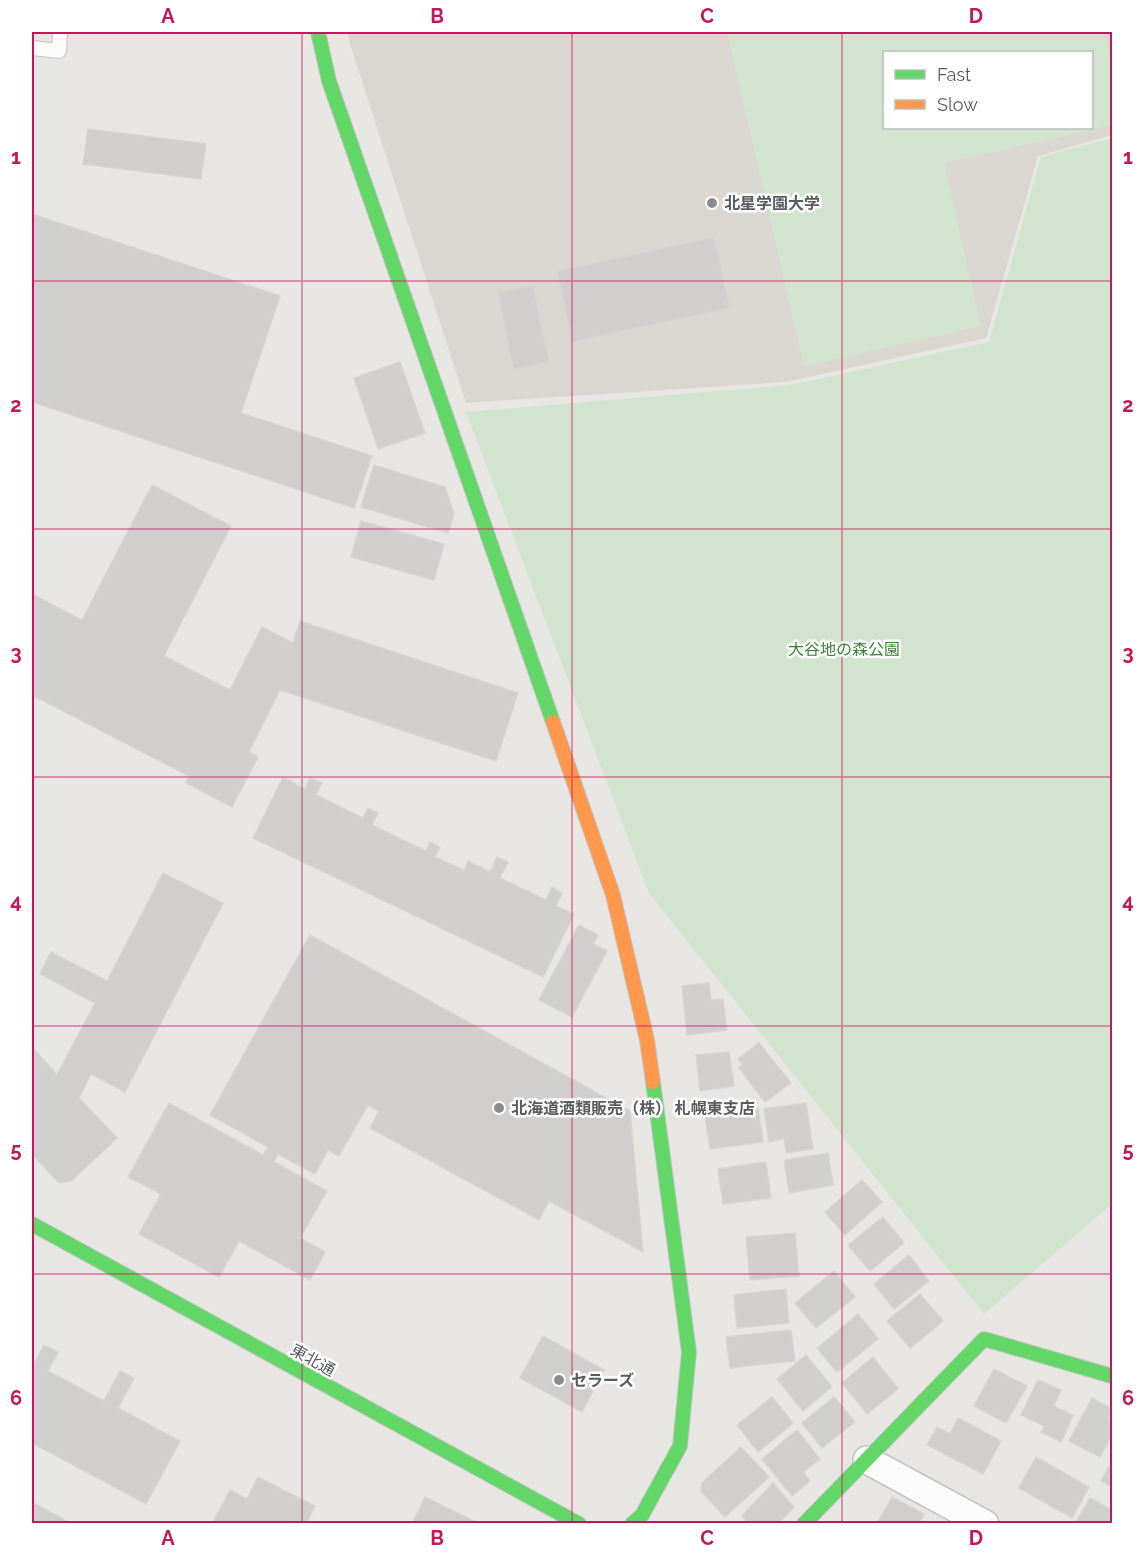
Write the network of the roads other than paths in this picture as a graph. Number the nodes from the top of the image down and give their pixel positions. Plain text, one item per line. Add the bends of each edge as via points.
1 (60, 32) edge
2 (318, 32) edge
3 (32, 48) edge
4 (32, 1224) edge
5 (1113, 1376) edge
6 (867, 1460) junction
7 (579, 1524) edge
8 (632, 1524) edge
9 (804, 1524) edge
10 (985, 1524) edge

1 - 3 lane via 59,51
2 - 8 street via 329,81 613,895 647,1040 689,1352 680,1446 642,1515
4 - 7 street, 東北通
5 - 6 street via 984,1339
6 - 9 street
6 - 10 street

